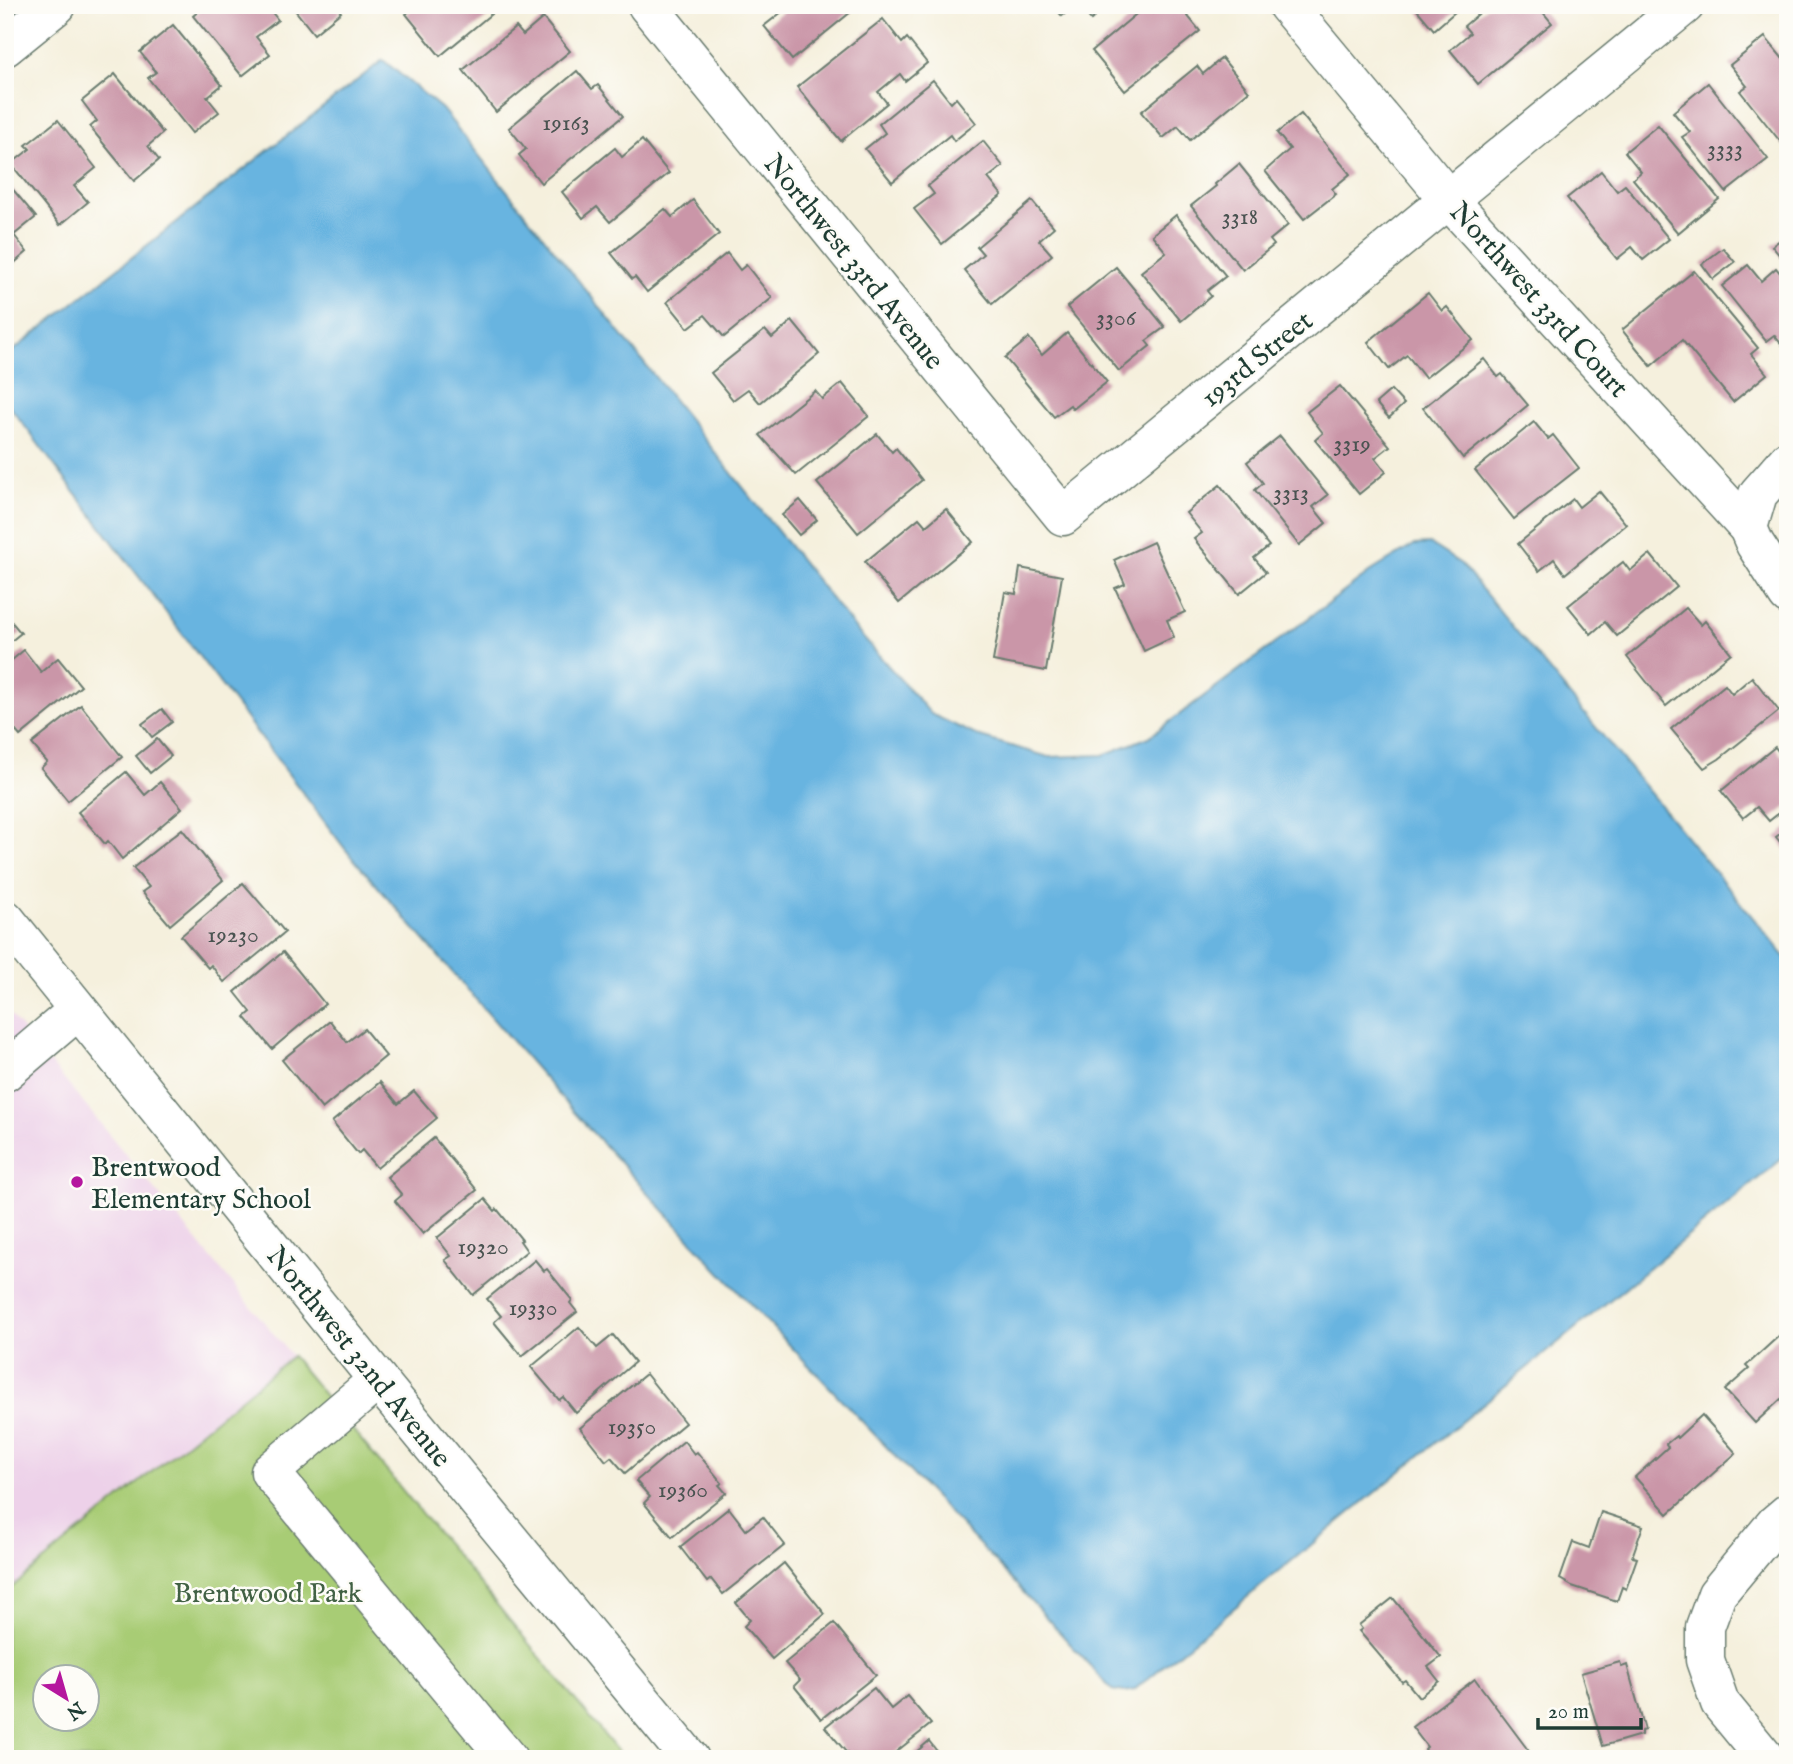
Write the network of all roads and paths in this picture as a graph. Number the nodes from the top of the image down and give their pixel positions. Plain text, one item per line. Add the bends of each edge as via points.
1 (57, 5) edge
2 (647, 5) edge
3 (1287, 5) edge
4 (1685, 5) edge
5 (5, 47) edge
6 (1449, 200) junction
7 (1788, 460) edge
8 (1063, 516) joint
9 (1748, 528) junction
10 (1788, 596) edge
11 (5, 919) edge
12 (78, 1010) junction
13 (5, 1072) edge
14 (378, 1380) junction
15 (1782, 1519) edge
16 (508, 1759) edge
17 (690, 1759) edge
18 (1766, 1759) edge

1 - 5 street
2 - 8 street, Northwest 33rd Avenue
3 - 6 street, Northwest 33rd Court
4 - 6 street, 193rd Street
6 - 8 street, 193rd Street
6 - 9 street, Northwest 33rd Court
7 - 9 street via 1758,494
9 - 10 street, Northwest 33rd Court
11 - 12 street, Northwest 32nd Avenue
12 - 13 street
12 - 14 street, Northwest 32nd Avenue
14 - 16 street via 270,1472
14 - 17 street, Northwest 32nd Avenue
15 - 18 street via 1717,1594 1705,1628 1705,1660 1720,1703

